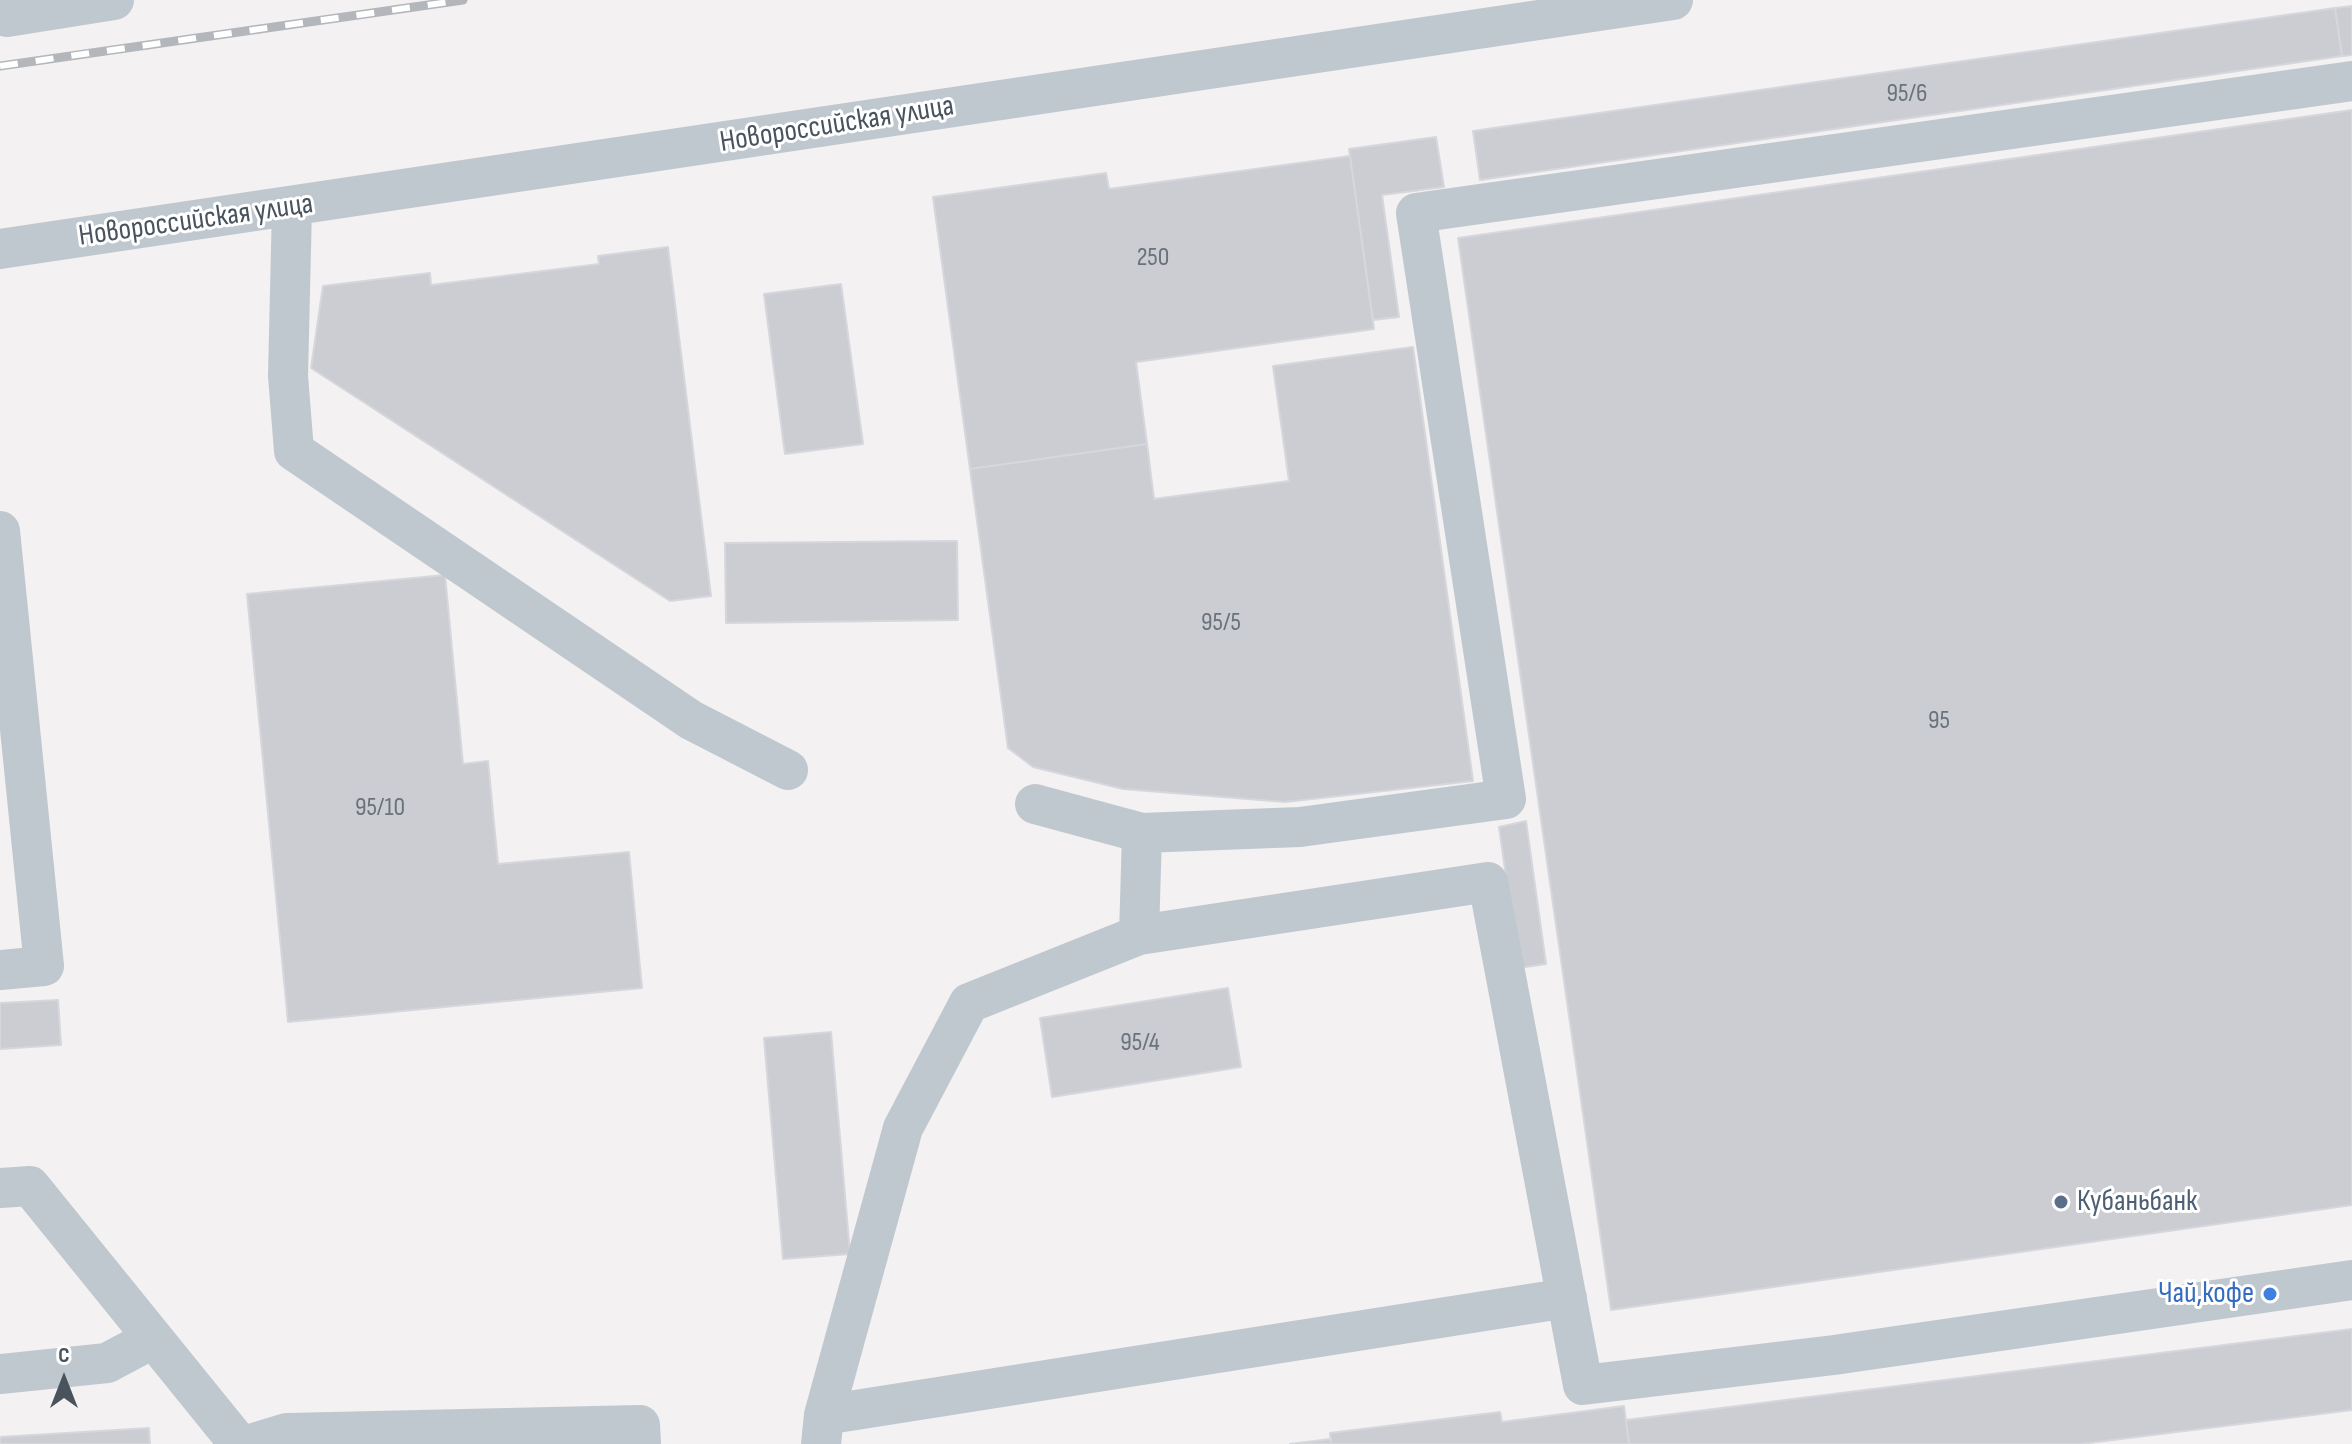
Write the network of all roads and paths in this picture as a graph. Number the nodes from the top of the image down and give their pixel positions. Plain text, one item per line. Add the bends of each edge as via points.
1 (114, 0) edge
2 (1673, 0) edge
3 (0, 15) edge
4 (2352, 81) edge
5 (292, 207) junction
6 (0, 249) edge
7 (0, 531) edge
8 (788, 770) dead end
9 (1035, 804) dead end
10 (1142, 833) junction
11 (1139, 935) junction
12 (0, 970) edge
13 (0, 1188) edge
14 (2352, 1280) edge
15 (1567, 1298) junction
16 (152, 1339) junction
17 (0, 1374) edge
18 (822, 1429) edge
19 (239, 1444) edge
20 (251, 1444) edge
21 (641, 1444) edge

1 - 3 street
2 - 5 street, Новороссийская улица
4 - 10 street via 1416,213 1506,799 1300,827
5 - 6 street, Новороссийская улица
5 - 8 street via 288,376 294,451 691,720
7 - 12 street via 44,966
9 - 10 street
10 - 11 street
11 - 15 street via 1488,882
11 - 18 street via 969,1003 903,1128
13 - 16 street via 30,1186
14 - 15 street via 1834,1355 1583,1385
15 - 18 street
16 - 17 street via 107,1363
16 - 19 street
20 - 21 street via 287,1433 640,1425

